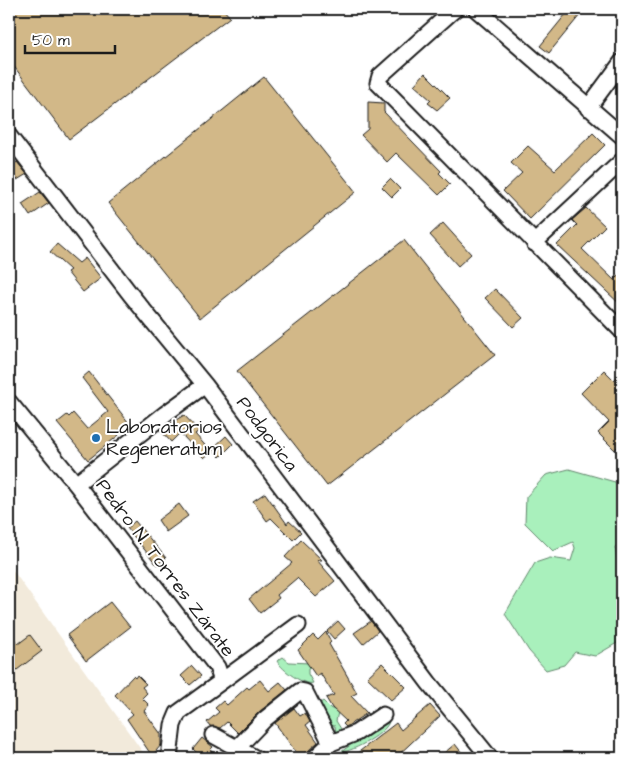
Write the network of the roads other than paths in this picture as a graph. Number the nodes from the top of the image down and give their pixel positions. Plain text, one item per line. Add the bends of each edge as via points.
1 (454, 9) edge
2 (476, 9) edge
3 (622, 62) edge
4 (588, 108) junction
5 (9, 136) edge
6 (622, 136) edge
7 (622, 161) edge
8 (534, 243) junction
9 (622, 331) edge
10 (206, 385) junction
11 (9, 402) edge
12 (76, 484) junction
13 (298, 625) dead end
14 (222, 681) junction
15 (383, 715) dead end
16 (213, 735) dead end
17 (331, 743) junction
18 (238, 747) junction
19 (169, 758) edge
20 (256, 758) edge
21 (315, 758) edge
22 (490, 758) edge

1 - 8 street via 380,76 378,83
2 - 4 street
3 - 4 street
4 - 6 street
5 - 10 street, Podgorica via 131,295
7 - 8 street
8 - 9 street
10 - 12 street
10 - 22 street, Podgorica via 429,683
11 - 12 street, Pedro N. Torres Zárate
12 - 14 street, Pedro N. Torres Zárate via 209,654
13 - 14 street
14 - 19 street, Pedro N. Torres Zárate via 178,713 173,725
15 - 17 street via 356,733
16 - 18 street
17 - 18 street via 305,692 300,691 265,719
17 - 21 street
18 - 20 street

